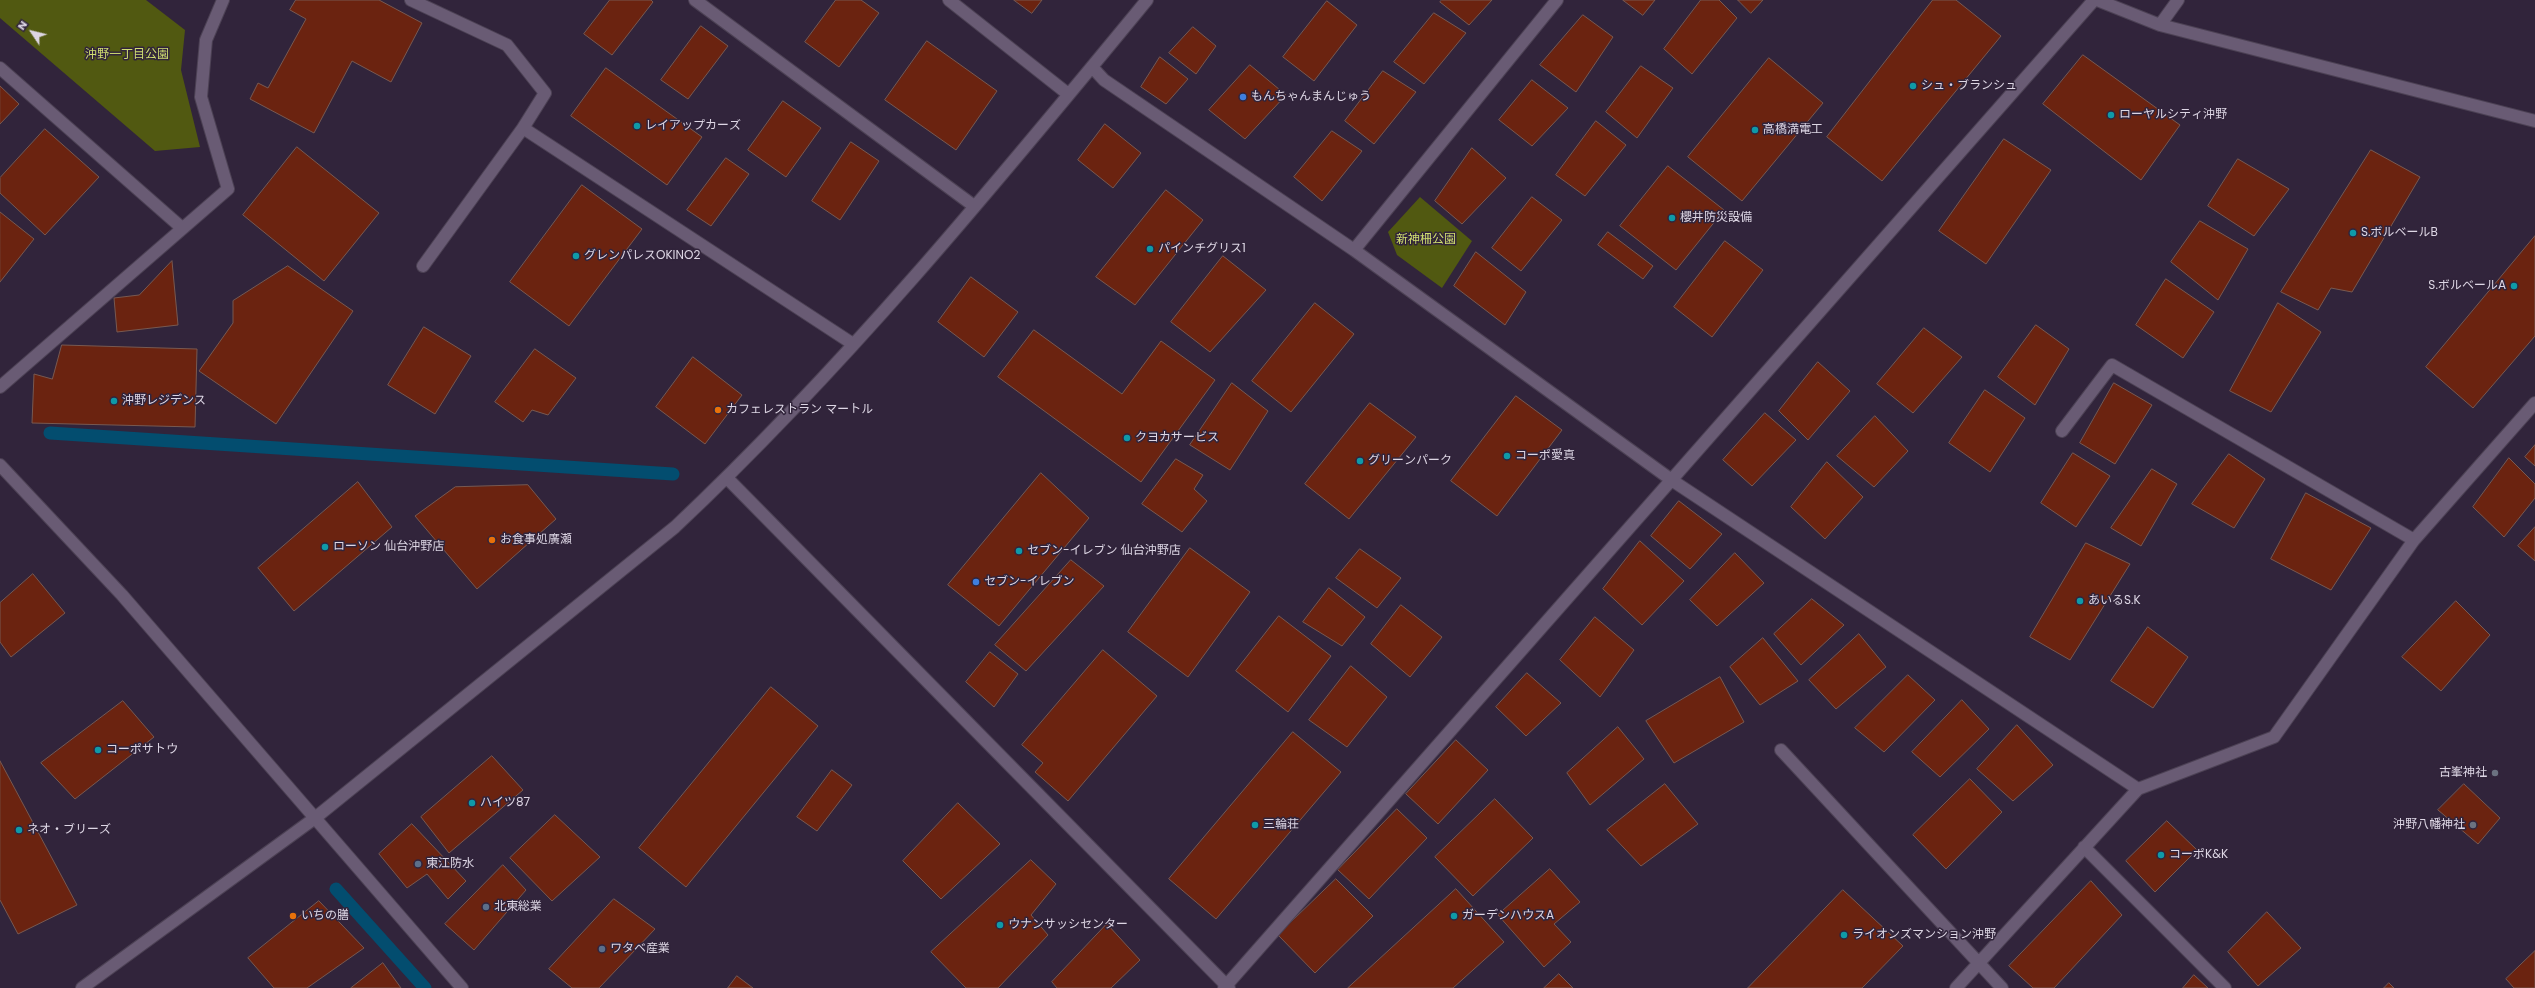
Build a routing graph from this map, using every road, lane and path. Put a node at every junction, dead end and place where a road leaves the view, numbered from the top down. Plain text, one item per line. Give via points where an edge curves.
1 (223, 0) edge
2 (411, 0) edge
3 (695, 0) edge
4 (949, 0) edge
5 (1147, 0) edge
6 (1557, 0) edge
7 (2096, 0) edge
8 (2178, 0) edge
9 (2160, 25) junction
10 (1092, 67) junction
11 (0, 68) edge
12 (1068, 94) junction
13 (2535, 121) edge
14 (523, 128) junction
15 (974, 206) junction
16 (182, 228) junction
17 (1354, 250) junction
18 (423, 266) dead end
19 (853, 344) junction
20 (0, 387) edge
21 (2535, 403) edge
22 (2062, 431) dead end
23 (0, 465) edge
24 (727, 478) junction
25 (1673, 481) junction
26 (2414, 540) junction
27 (1781, 750) dead end
28 (2138, 789) junction
29 (315, 818) junction
30 (2084, 847) junction
31 (1978, 963) junction
32 (1227, 987) edge
33 (82, 988) edge
34 (462, 988) edge
35 (1956, 988) edge
36 (2002, 988) edge
37 (2225, 988) edge

1 - 16 street via 206,40 201,97 228,189
2 - 14 street via 507,45 545,93
3 - 15 street
4 - 12 street
5 - 10 street
6 - 17 street
7 - 9 street
7 - 25 street
8 - 9 street
9 - 13 street
10 - 12 street
10 - 17 street via 1104,80
11 - 16 street
12 - 15 street
14 - 18 street
14 - 19 street
15 - 19 street via 928,263
16 - 20 street
17 - 25 street
19 - 24 street
21 - 26 street
22 - 26 street via 2112,365
23 - 29 street via 122,595
24 - 29 street via 675,527
24 - 32 street
25 - 28 street
25 - 32 street
26 - 28 street via 2274,737
27 - 31 street
28 - 30 street
29 - 33 street
29 - 34 street
30 - 31 street
30 - 37 street
31 - 35 street
31 - 36 street

